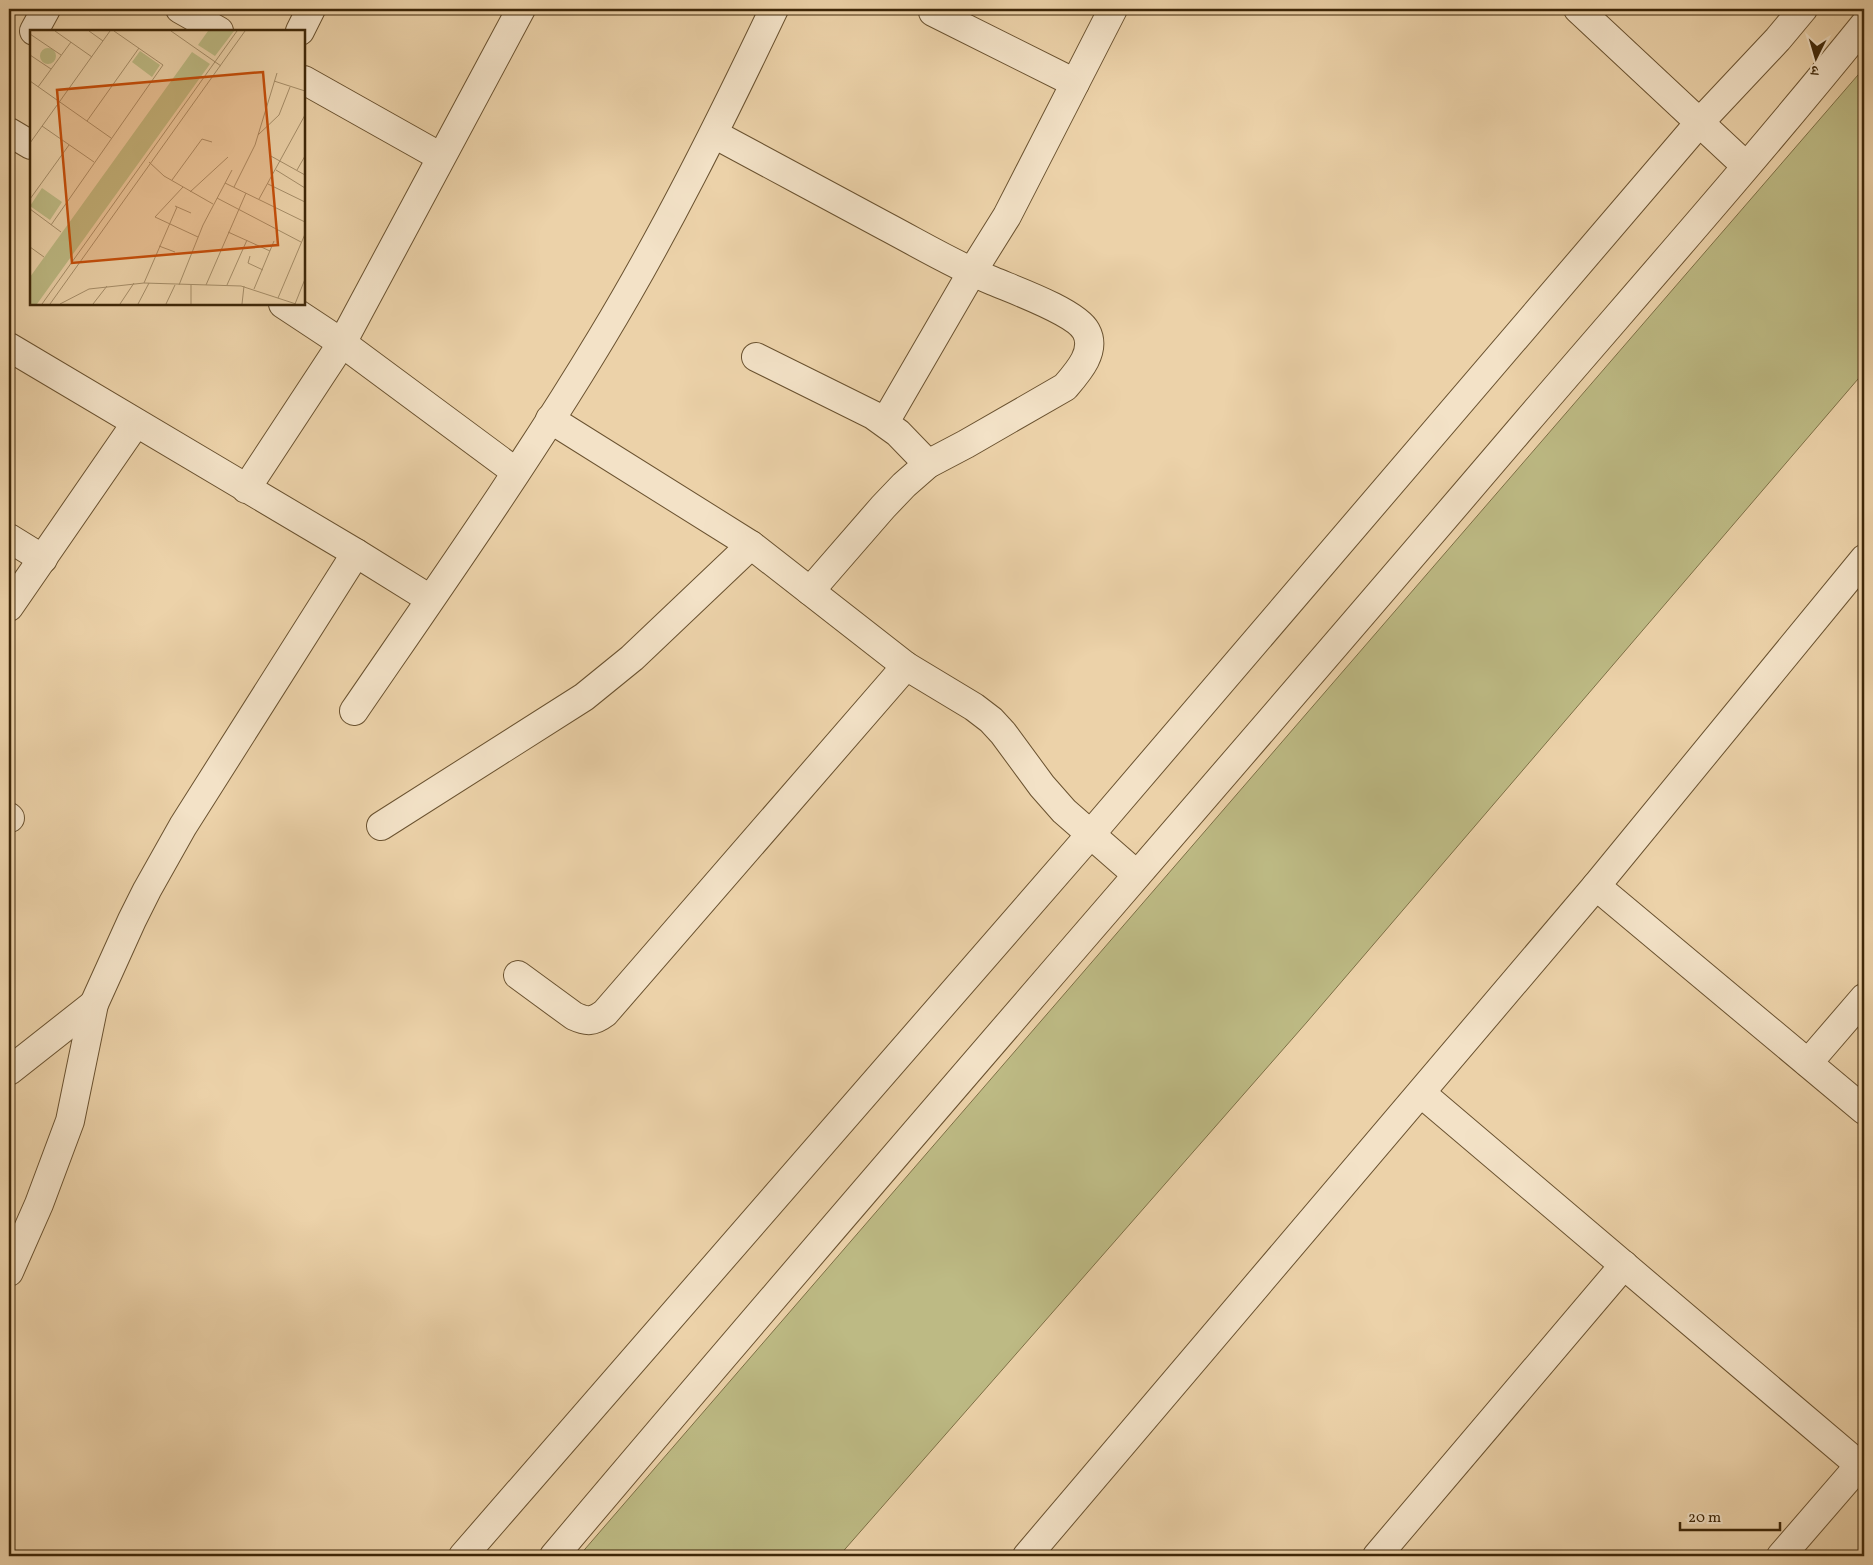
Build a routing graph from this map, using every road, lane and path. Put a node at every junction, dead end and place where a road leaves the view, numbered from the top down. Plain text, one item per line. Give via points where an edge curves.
1 (46, 9) edge
2 (180, 9) edge
3 (311, 9) edge
4 (521, 9) edge
5 (774, 9) edge
6 (1113, 9) edge
7 (1578, 9) edge
8 (1803, 9) edge
9 (933, 12) dead end
10 (1864, 25) edge
11 (35, 30) edge
12 (217, 30) edge
13 (300, 30) edge
14 (305, 81) edge
15 (1075, 83) junction
16 (1699, 123) junction
17 (9, 132) edge
18 (714, 134) junction
19 (30, 144) edge
20 (441, 157) junction
21 (1746, 166) junction
22 (972, 272) junction
23 (285, 305) edge
24 (342, 343) junction
25 (9, 347) edge
26 (756, 357) dead end
27 (550, 419) junction
28 (885, 422) junction
29 (136, 423) junction
30 (928, 464) junction
31 (516, 472) junction
32 (246, 489) junction
33 (9, 538) edge
34 (751, 545) junction
35 (356, 553) junction
36 (43, 559) junction
37 (1864, 559) edge
38 (810, 591) junction
39 (430, 599) junction
40 (9, 607) edge
41 (906, 666) junction
42 (354, 710) dead end
43 (380, 826) dead end
44 (1090, 835) junction
45 (1136, 874) junction
46 (1596, 886) junction
47 (518, 975) dead end
48 (1864, 998) edge
49 (94, 1004) junction
50 (1808, 1063) junction
51 (9, 1071) edge
52 (1421, 1093) junction
53 (1864, 1110) edge
54 (1624, 1264) junction
55 (9, 1272) edge
56 (1863, 1465) edge
57 (463, 1556) edge
58 (554, 1556) edge
59 (1027, 1556) edge
60 (1377, 1556) edge
61 (1781, 1556) edge

1 - 11 street
2 - 12 street
3 - 13 street
4 - 20 street
5 - 18 street
6 - 15 street
7 - 16 street
8 - 16 street
9 - 15 street
10 - 21 street
14 - 20 street
15 - 22 street via 1007,216
16 - 21 street
16 - 44 street
17 - 19 street
18 - 22 street
18 - 27 street via 661,235
20 - 24 street
21 - 45 street via 1281,710
22 - 28 street
22 - 30 street via 1068,316 1085,329 1090,342 1088,355 1065,387
23 - 24 street
24 - 31 street
24 - 32 street
25 - 29 street
26 - 28 street
27 - 31 street
27 - 34 street
28 - 30 street
29 - 32 street
29 - 36 street
30 - 38 street via 883,507
31 - 39 street
32 - 35 street
33 - 36 street
34 - 38 street
34 - 43 street via 632,658 584,697
35 - 39 street
35 - 49 street via 183,826 147,890
36 - 40 street
37 - 46 street
38 - 41 street
39 - 42 street
41 - 44 street via 992,720 1042,786
41 - 47 street via 605,1014 595,1020 582,1020
44 - 45 street
44 - 57 street
45 - 58 street
46 - 50 street
46 - 52 street
48 - 50 street
49 - 51 street
49 - 55 street via 70,1121
50 - 53 street
52 - 54 street
52 - 59 street
54 - 56 street
54 - 60 street
56 - 61 street

